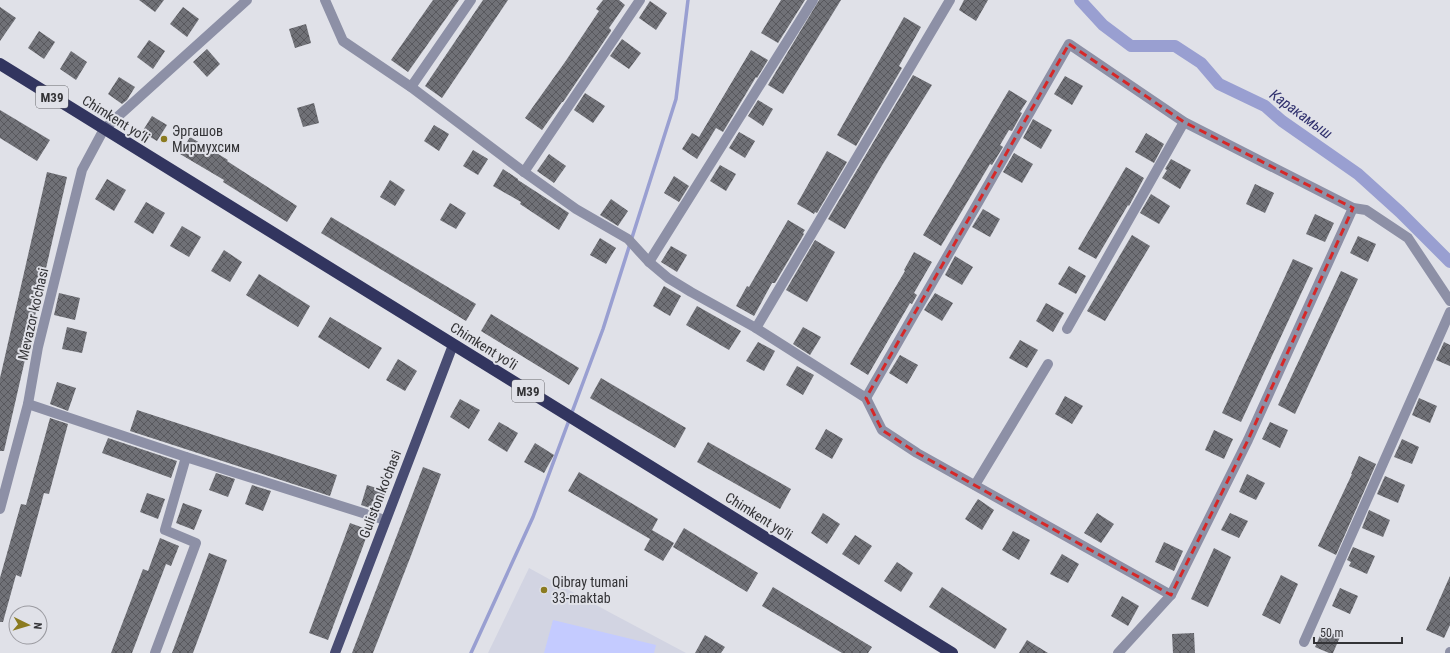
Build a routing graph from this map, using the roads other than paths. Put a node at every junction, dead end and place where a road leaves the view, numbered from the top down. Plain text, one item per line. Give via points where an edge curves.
1 (247, 0) edge
2 (325, 0) edge
3 (472, 0) edge
4 (640, 0) edge
5 (812, 0) edge
6 (950, 0) edge
7 (0, 64) edge
8 (412, 87) junction
9 (1184, 122) junction
10 (104, 129) junction
11 (524, 172) junction
12 (1353, 208) junction
13 (649, 262) junction
14 (1450, 301) edge
15 (1450, 312) edge
16 (756, 328) junction
17 (1067, 328) dead end
18 (453, 345) junction
19 (1048, 364) dead end
20 (866, 398) junction
21 (28, 404) junction
22 (186, 458) junction
23 (975, 485) junction
24 (0, 509) edge
25 (385, 520) junction
26 (1171, 595) junction
27 (1304, 642) dead end
28 (155, 653) edge
29 (335, 653) edge
30 (952, 653) edge
31 (1118, 653) edge

1 - 10 street, Mevazor ko'chasi
2 - 8 street via 343,41
3 - 8 street
4 - 11 street
5 - 13 street
6 - 16 street
7 - 10 highway, Chimkent yo‘li / M39
8 - 11 street
9 - 12 street
9 - 17 street
9 - 20 street via 1069,44
10 - 18 highway, Chimkent yo‘li / M39
10 - 21 street, Mevazor ko'chasi via 82,170 38,347
11 - 13 street via 576,209 628,240
12 - 14 street via 1366,210 1408,238
12 - 26 street via 1248,440
13 - 16 street via 668,278
15 - 27 street
16 - 20 street
18 - 25 main road, Guliston ko'chasi
18 - 30 highway, Chimkent yo‘li / M39
19 - 23 street
20 - 23 street via 882,430
21 - 22 street
21 - 24 street, Mevazor ko'chasi
22 - 25 street
22 - 28 street via 165,530 196,543
23 - 26 street
25 - 29 main road, Guliston ko'chasi
26 - 31 street

